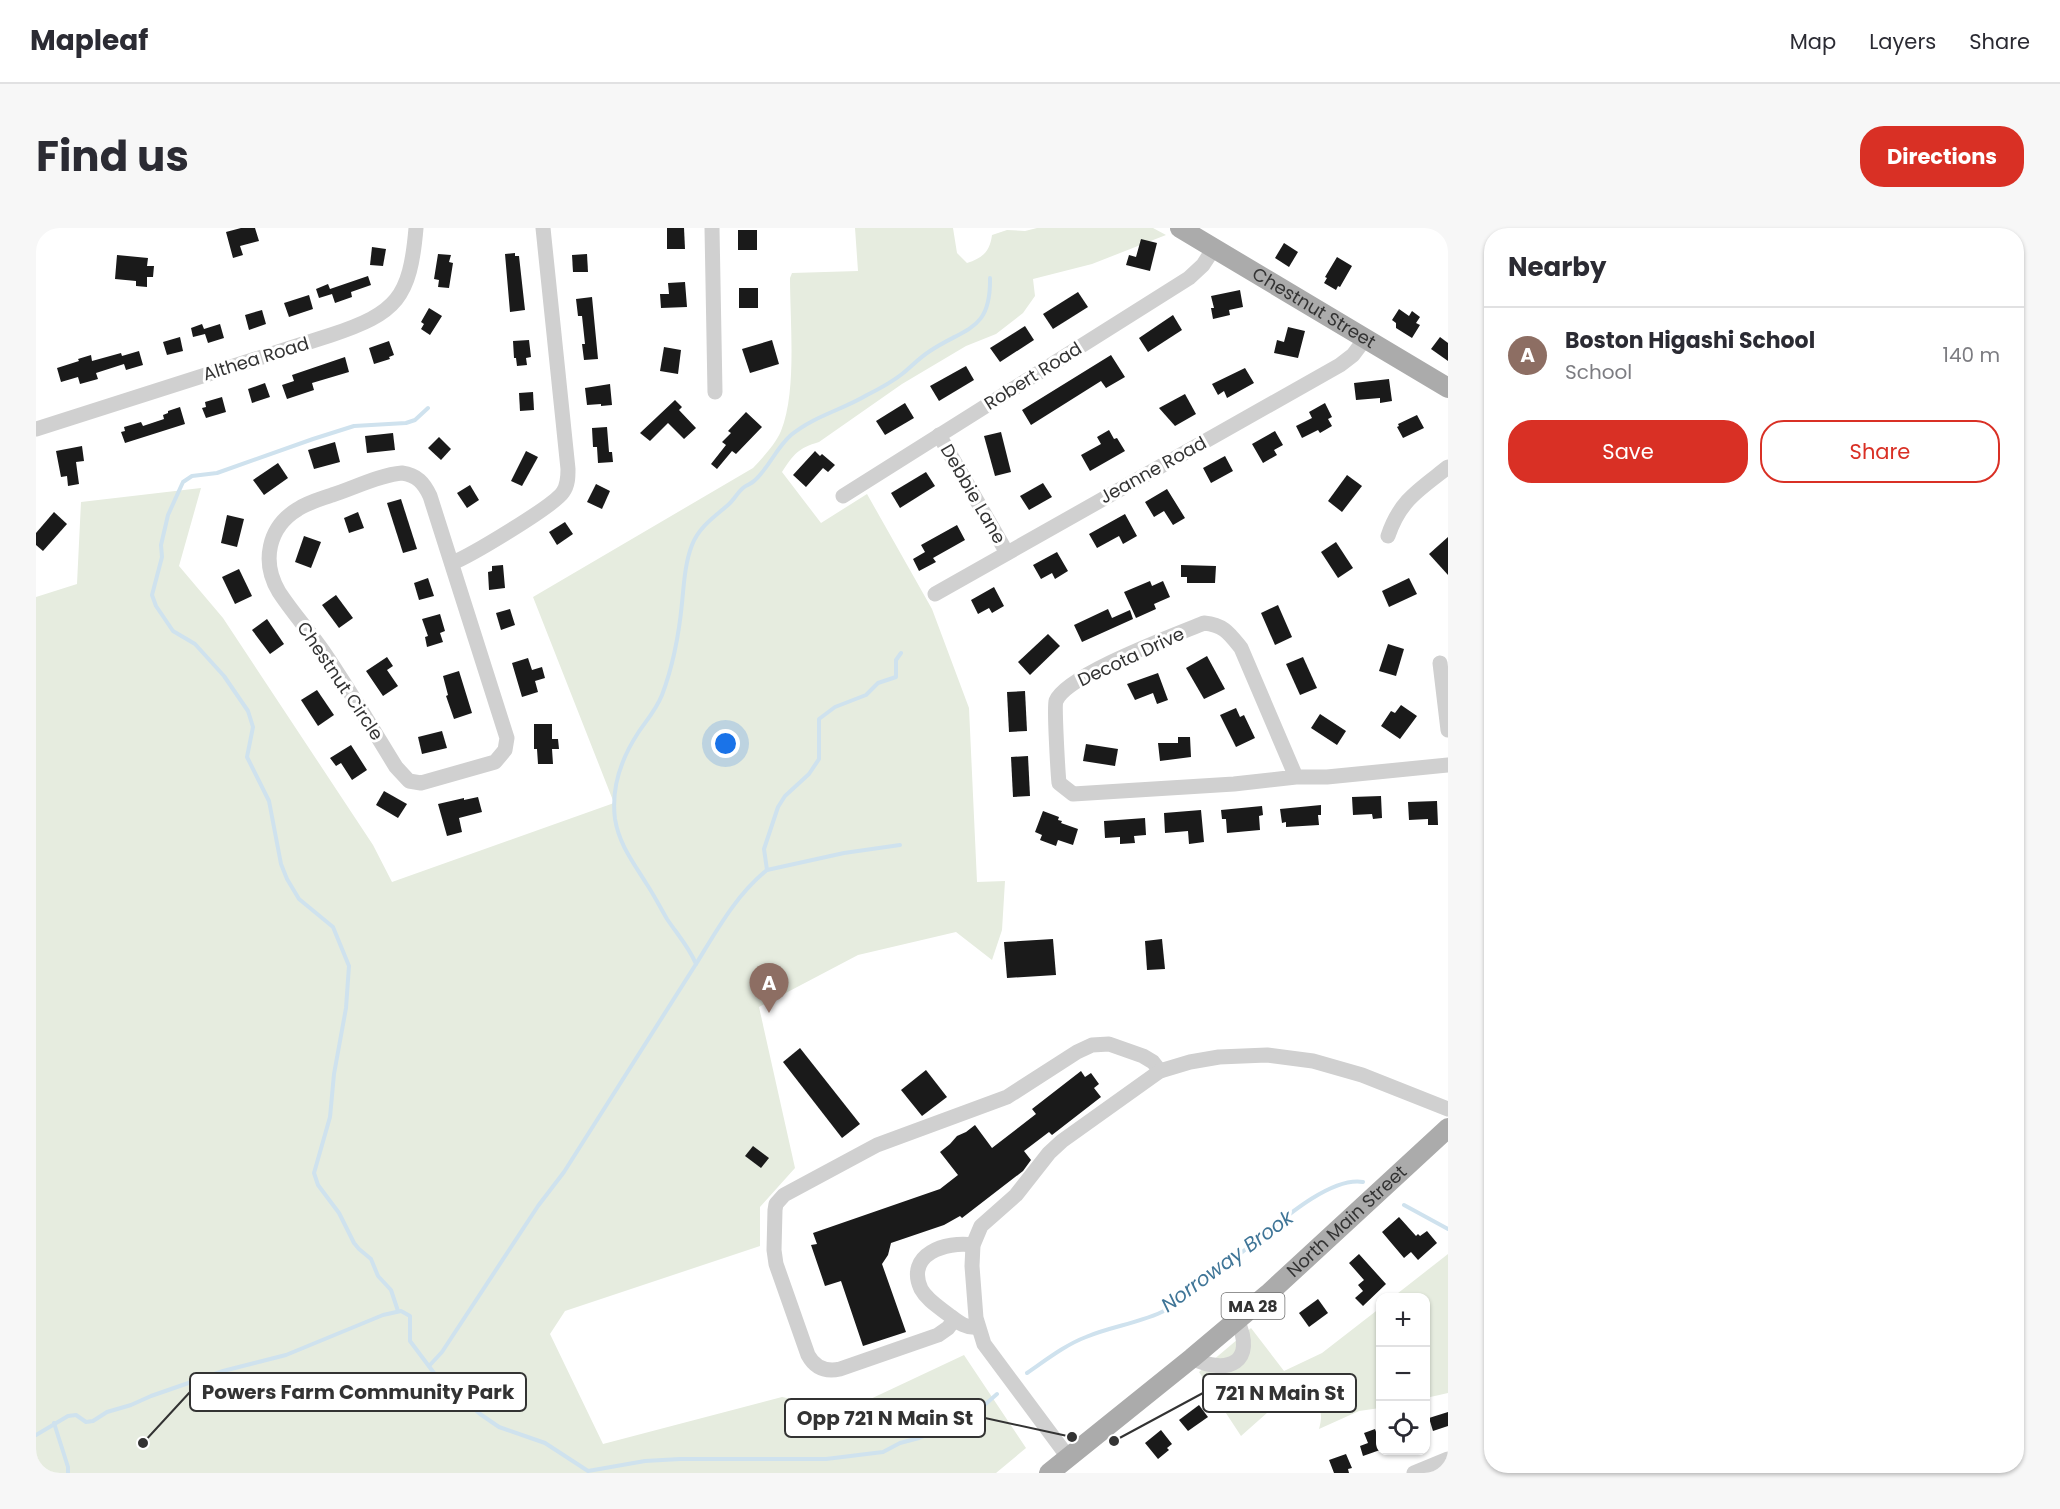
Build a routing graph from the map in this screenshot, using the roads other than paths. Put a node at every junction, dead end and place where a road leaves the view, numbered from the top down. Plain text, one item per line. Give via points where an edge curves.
1 (416, 228) edge
2 (543, 228) edge
3 (712, 228) edge
4 (1180, 228) edge
5 (1214, 248) junction
6 (1365, 339) junction
7 (1448, 388) edge
8 (715, 392) dead end
9 (36, 429) edge
10 (939, 435) junction
11 (1448, 467) edge
12 (843, 496) dead end
13 (1388, 536) dead end
14 (1007, 553) junction
15 (452, 563) junction
16 (935, 594) dead end
17 (1440, 663) dead end
18 (1448, 730) edge
19 (1448, 765) edge
20 (1296, 777) junction
21 (1160, 1071) junction
22 (1448, 1109) edge
23 (1448, 1128) edge
24 (973, 1245) junction
25 (954, 1320) junction
26 (1238, 1320) junction
27 (978, 1327) junction
28 (1192, 1358) junction
29 (1068, 1457) junction
30 (1448, 1459) edge
31 (1048, 1473) edge
32 (1414, 1473) edge

1 - 9 street, Althea Road via 404,289 390,308 377,317 332,335
2 - 15 street via 568,469 566,486 557,499
3 - 8 street
4 - 5 main road, Chestnut Street
5 - 6 main road, Chestnut Street
5 - 10 street, Robert Road via 1203,266 1189,278
6 - 7 main road, Chestnut Street
6 - 14 street, Jeanne Road via 1340,365
10 - 12 street, Robert Road
10 - 14 street, Debbie Lane
11 - 13 street via 1407,500
14 - 16 street, Jeanne Road
15 - 15 street, Chestnut Circle via 507,744 502,755 490,765 415,783 400,772 321,648 279,591 269,568 269,552 280,524 298,509 402,473 416,477 427,490
17 - 18 street
19 - 20 street, Decota Drive
20 - 20 street, Decota Drive via 1241,648 1218,624 1204,623 1090,673 1065,688 1055,702 1059,783 1073,794
21 - 22 street via 1219,1057 1286,1057 1362,1076
21 - 24 street via 1055,1147 1016,1195 981,1226
21 - 25 street via 1143,1056 1110,1044 1092,1045 1007,1097 856,1155 776,1204 772,1236 776,1264 808,1355 819,1368 837,1370 930,1338 945,1331
23 - 26 main road, North Main Street / MA 28
24 - 25 street via 938,1248 923,1260 918,1272 926,1296
24 - 27 street
25 - 27 street
26 - 28 main road, North Main Street / MA 28
26 - 28 street via 1245,1343 1236,1359 1219,1367
27 - 29 street via 989,1352
28 - 29 main road, North Main Street / MA 28
29 - 31 main road, North Main Street / MA 28
30 - 32 street

